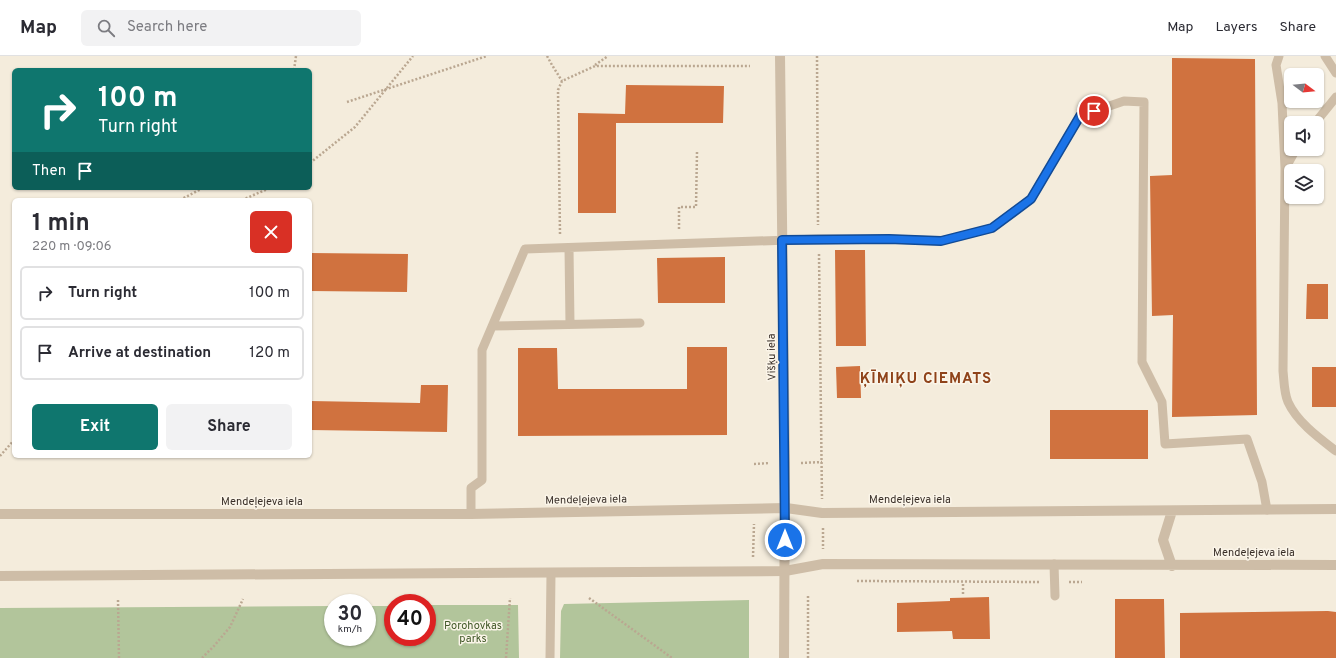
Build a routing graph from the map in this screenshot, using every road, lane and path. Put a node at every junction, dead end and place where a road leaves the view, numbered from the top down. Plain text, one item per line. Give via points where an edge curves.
1 (296, 56) edge
2 (413, 56) edge
3 (487, 56) edge
4 (547, 56) edge
5 (608, 56) edge
6 (780, 56) edge
7 (817, 56) edge
8 (1280, 56) edge
9 (1325, 56) edge
10 (595, 66) junction
11 (750, 66) dead end
12 (294, 68) edge
13 (1336, 73) edge
14 (562, 81) junction
15 (386, 88) junction
16 (1336, 97) edge
17 (347, 102) dead end
18 (1321, 116) edge
19 (697, 152) dead end
20 (312, 161) edge
21 (1285, 164) edge
22 (199, 190) edge
23 (265, 190) edge
24 (184, 198) edge
25 (247, 198) edge
26 (1285, 204) edge
27 (818, 239) junction
28 (782, 240) junction
29 (679, 244) junction
30 (564, 248) junction
31 (640, 323) dead end
32 (570, 324) junction
33 (494, 326) junction
34 (12, 442) edge
35 (1336, 451) edge
36 (0, 456) edge
37 (822, 462) junction
38 (770, 463) dead end
39 (801, 463) dead end
40 (754, 464) dead end
41 (822, 499) dead end
42 (786, 508) junction
43 (1336, 509) edge
44 (1267, 510) junction
45 (1172, 511) junction
46 (0, 514) edge
47 (471, 514) junction
48 (822, 521) dead end
49 (754, 522) dead end
50 (823, 550) dead end
51 (753, 558) dead end
52 (1054, 564) junction
53 (1336, 565) edge
54 (1172, 566) junction
55 (785, 572) junction
56 (551, 573) junction
57 (0, 576) edge
58 (963, 582) dead end
59 (963, 594) dead end
60 (808, 596) dead end
61 (1055, 596) dead end
62 (510, 598) dead end
63 (589, 598) dead end
64 (244, 599) dead end
65 (118, 600) dead end
66 (119, 658) edge
67 (202, 658) edge
68 (506, 658) edge
69 (550, 658) edge
70 (672, 658) edge
71 (784, 658) edge
72 (808, 658) edge

1 - 12 path
2 - 15 path
3 - 15 path
4 - 14 path
5 - 10 path
6 - 28 street, Višķu iela
7 - 27 path
8 - 21 lane via 1276,65 1282,103
9 - 13 lane
10 - 11 path
10 - 14 path
14 - 30 path via 558,90
15 - 17 path
15 - 20 path via 355,127
16 - 18 lane
19 - 29 path via 696,207 679,207
22 - 24 path
23 - 25 path
26 - 35 lane via 1283,371 1288,401 1298,417 1315,435
27 - 28 lane
27 - 37 path
27 - 44 lane via 941,241 992,228 1031,199 1080,116 1124,101 1144,102 1142,362 1162,402 1165,444 1247,439 1262,482
28 - 29 lane
28 - 42 street, Višķu iela
29 - 30 lane
30 - 32 lane
30 - 33 lane via 525,249
31 - 32 lane
32 - 33 lane
33 - 47 lane via 482,350 482,480 471,488
34 - 36 path
37 - 39 path
37 - 41 path
38 - 40 path
42 - 45 street, Mendeļejeva iela via 822,512
42 - 47 street, Mendeļejeva iela
42 - 55 street, Višķu iela
43 - 44 street, Mendeļejeva iela
44 - 45 street, Mendeļejeva iela
45 - 54 street via 1163,540
46 - 47 street, Mendeļejeva iela
48 - 50 path
49 - 51 path
52 - 54 street, Mendeļejeva iela
52 - 55 street, Mendeļejeva iela via 823,564
52 - 61 lane
53 - 54 street, Mendeļejeva iela
55 - 56 street, Mendeļejeva iela
55 - 71 street, Višķu iela
56 - 57 street, Mendeļejeva iela
56 - 69 lane
58 - 59 path
60 - 72 path
62 - 68 path
63 - 70 path
64 - 67 path via 230,627
65 - 66 path

